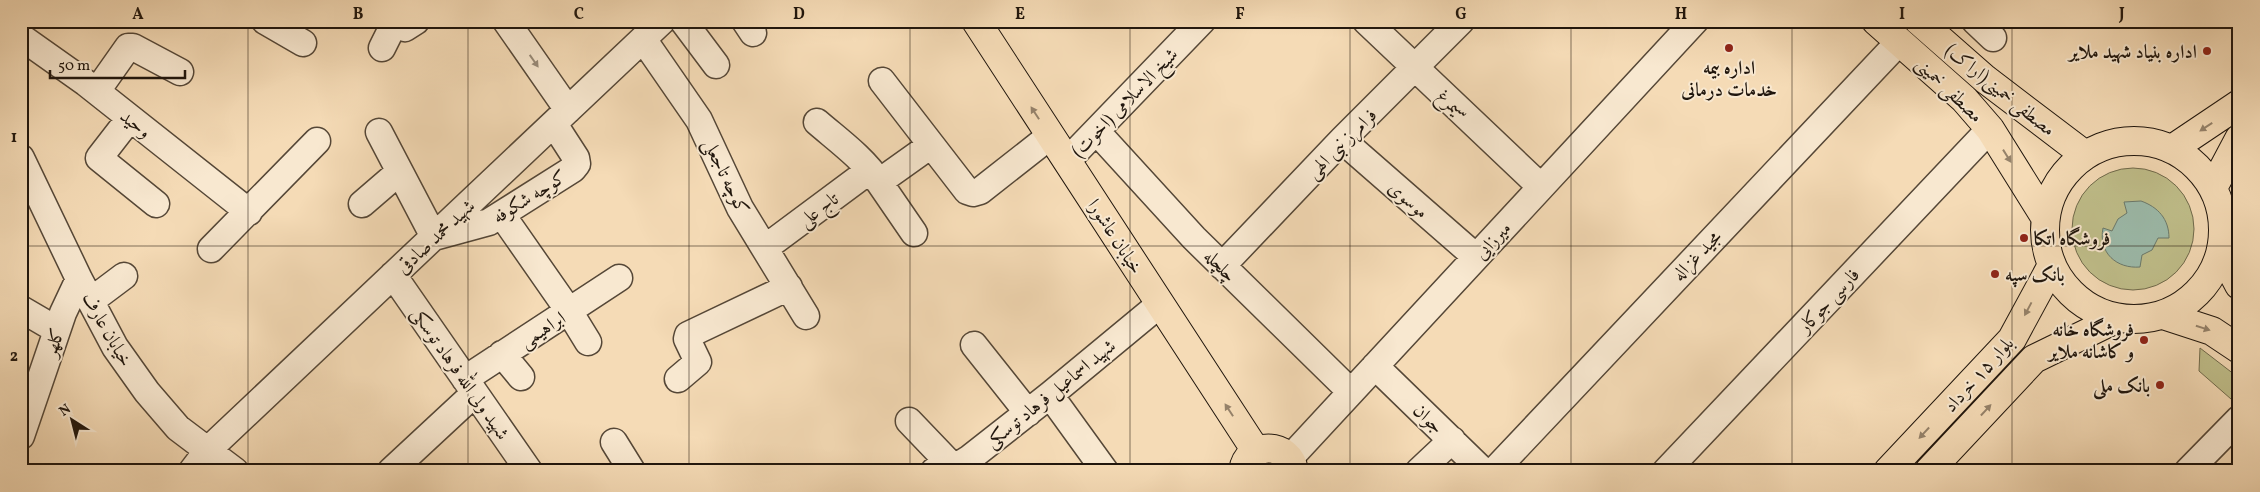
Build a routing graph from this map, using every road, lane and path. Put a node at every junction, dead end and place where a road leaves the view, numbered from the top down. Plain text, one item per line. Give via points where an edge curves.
1 (265, 21) edge
2 (506, 21) edge
3 (662, 21) edge
4 (683, 21) edge
5 (976, 21) edge
6 (1202, 21) edge
7 (1366, 21) edge
8 (1461, 21) edge
9 (1695, 21) edge
10 (1876, 21) edge
11 (1919, 21) edge
12 (401, 22) edge
13 (21, 37) edge
14 (643, 39) junction
15 (1899, 42) junction
16 (303, 43) dead end
17 (382, 48) dead end
18 (716, 65) dead end
19 (1416, 68) junction
20 (180, 72) dead end
21 (882, 81) dead end
22 (97, 91) junction
23 (2239, 104) edge
24 (561, 117) junction
25 (130, 118) junction
26 (817, 122) dead end
27 (1990, 129) junction
28 (379, 132) dead end
29 (1097, 132) junction
30 (1050, 136) junction
31 (2239, 139) edge
32 (1342, 140) junction
33 (317, 141) dead end
34 (931, 146) junction
35 (2172, 149) junction
36 (2085, 154) junction
37 (21, 158) edge
38 (1067, 161) junction
39 (398, 173) junction
40 (875, 176) junction
41 (28, 183) edge
42 (1541, 187) junction
43 (2213, 188) junction
44 (156, 204) dead end
45 (362, 204) dead end
46 (249, 212) junction
47 (502, 215) junction
48 (2044, 217) junction
49 (914, 233) dead end
50 (434, 237) junction
51 (212, 248) dead end
52 (765, 248) junction
53 (2221, 251) junction
54 (1476, 257) junction
55 (1222, 266) junction
56 (2051, 266) junction
57 (393, 275) junction
58 (124, 276) dead end
59 (619, 278) dead end
60 (2239, 284) edge
61 (789, 287) junction
62 (85, 289) junction
63 (1160, 304) junction
64 (21, 309) edge
65 (569, 311) junction
66 (2163, 315) junction
67 (806, 316) dead end
68 (2118, 318) junction
69 (57, 330) junction
70 (588, 342) dead end
71 (974, 345) dead end
72 (2239, 349) edge
73 (502, 354) junction
74 (1375, 366) junction
75 (521, 377) dead end
76 (678, 379) dead end
77 (470, 386) junction
78 (1351, 392) junction
79 (1050, 395) junction
80 (1028, 413) junction
81 (2239, 419) edge
82 (909, 421) dead end
83 (21, 436) edge
84 (1452, 440) junction
85 (614, 442) dead end
86 (208, 450) junction
87 (1292, 464) edge
88 (1244, 465) edge
89 (944, 469) edge
90 (192, 471) edge
91 (235, 471) edge
92 (391, 471) edge
93 (529, 471) edge
94 (632, 471) edge
95 (1105, 471) edge
96 (1419, 471) edge
97 (1483, 471) edge
98 (1494, 471) edge
99 (1666, 471) edge
100 (1888, 471) edge
101 (1929, 471) edge
102 (2188, 471) edge

1 - 16 street
2 -> 24 street
3 - 14 street, شهید محمد صادقی
4 - 18 street
30 -> 5 main road, خیابان عاشورا
6 - 29 street, شیخ الاسلامی (اخوت)
7 - 19 street, سیمرغ
8 - 19 street, فرامرز نبی الهی
9 - 42 street, میرزایی
10 - 15 main road, مصطفی خمینی
11 - 36 main road, مصطفی خمینی(اراک) via 1985,79
12 - 17 street
13 - 22 street, وحید
14 - 24 street, شهید محمد صادقی
14 - 52 street, کوچه تاجعلی via 700,120 740,208
15 - 27 main road, مصطفی خمینی via 1964,99
15 - 98 street, مجید غزاله
19 - 32 street, فرامرز نبی الهی
19 - 42 street, سیمرغ
20 - 22 street via 128,47
21 - 34 street
22 - 25 street, وحید
23 -> 35 main road
24 - 47 street, کوچه شکوفه via 577,164
24 - 50 street, شهید محمد صادقی
25 - 44 street via 99,158
25 - 46 street, وحید
26 - 40 street
27 -> 48 main road, مصطفی خمینی
27 - 99 street, فارسی جوکار
28 - 39 street
29 - 38 street, شیخ الاسلامی (اخوت)
29 - 55 street, چلچله
30 - 34 street via 980,191 973,193 967,191
30 - 38 main road, خیابان عاشورا
31 - 43 main road
32 - 54 street, موسوی
32 - 55 street, فرامرز نبی الهی
33 - 46 street
34 - 40 street, تاج علی
35 - 36 main road via 2128,140
35 - 43 main road via 2196,165
36 - 48 main road via 2058,181
37 - 41 street, خیابان عارف
38 - 63 main road, خیابان عاشورا
39 - 45 street
39 - 50 street
40 - 49 street
40 - 52 street, تاج علی
41 - 62 street, خیابان عارف
42 - 54 street, میرزایی
43 - 53 main road via 2221,208
46 - 51 street
47 - 50 street, کوچه شکوفه via 480,226
47 - 65 street
48 - 56 main road via 2044,242
50 - 57 street, شهید محمد صادقی
52 - 61 street, کوچه تاجعلی
53 - 60 main road
53 - 66 main road via 2215,268 2200,290
54 - 74 street, میرزایی
55 - 78 street, چلچله
56 - 68 main road via 2067,291 2090,309
56 -> 100 main road, بلوار ۱۵ خرداد via 2012,339
57 - 77 street, شهید ولی الله فرهاد توسکی
57 - 86 street, شهید محمد صادقی
58 - 62 street
59 - 65 street, ابراهیمی
61 - 67 street, کوچه تاجعلی
61 - 76 street via 688,336 698,362
62 - 69 street, کلهر
62 - 86 street, خیابان عارف via 115,347 147,392 178,428
63 - 79 street, شهید اسماعیل فرهاد توسکی
88 -> 63 main road, خیابان عاشورا
64 - 69 street
65 - 70 street
65 - 73 street, ابراهیمی
66 - 68 main road via 2141,320
66 -> 72 main road via 2212,331
101 -> 68 main road, بلوار ۱۵ خرداد via 2034,359
69 - 83 street, کلهر
71 - 80 street
73 - 75 street
73 - 77 street, ابراهیمی
74 - 78 street, میرزایی
74 - 84 street, جوان
77 - 92 street, ابراهیمی
77 - 93 street, شهید ولی الله فرهاد توسکی
78 - 87 street, میرزایی
79 - 80 street, شهید اسماعیل فرهاد توسکی
79 - 95 street
80 - 89 street, شهید اسماعیل فرهاد توسکی
81 - 102 street
82 - 89 street
84 - 96 street
84 - 97 street, جوان
85 - 94 street
86 - 90 street, شهید محمد صادقی
86 - 91 street, خیابان عارف
87 - 88 main road via 1278,449 1270,448

